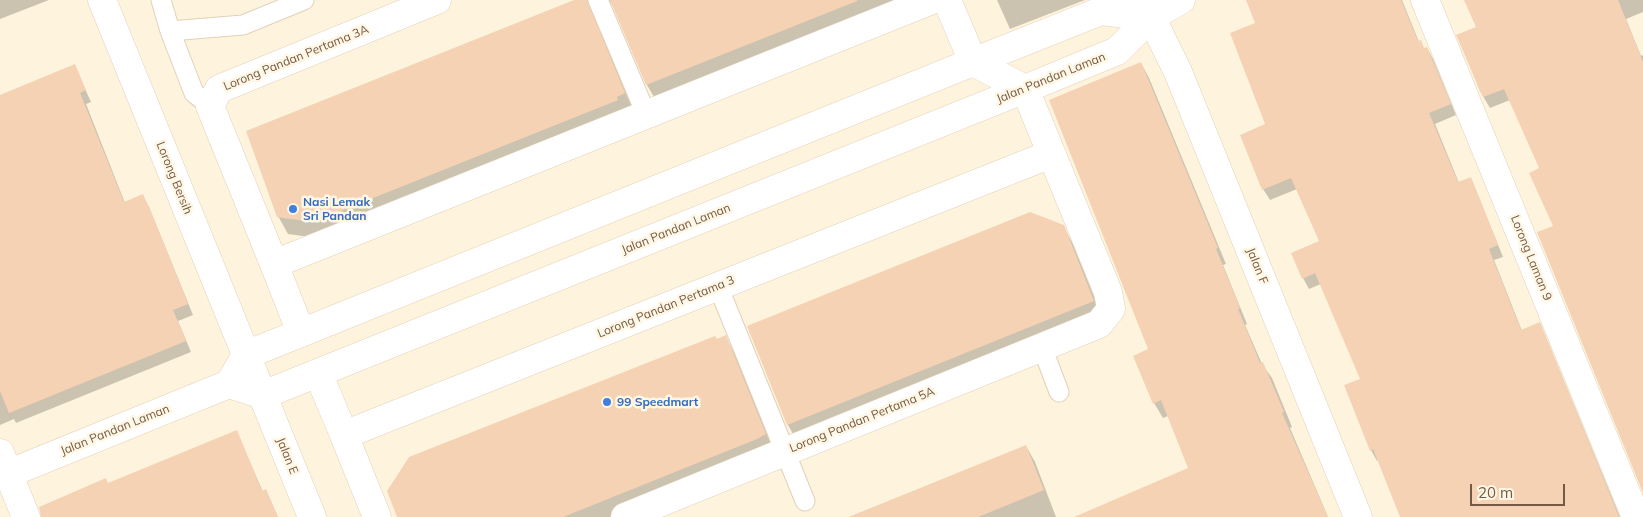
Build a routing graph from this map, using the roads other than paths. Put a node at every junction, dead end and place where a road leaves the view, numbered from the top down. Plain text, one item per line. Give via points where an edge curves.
1 (102, 0) edge
2 (161, 0) edge
3 (304, 0) edge
4 (437, 0) edge
5 (598, 0) edge
6 (932, 0) edge
7 (948, 0) edge
8 (1181, 0) edge
9 (1425, 0) edge
10 (1146, 8) edge
11 (170, 31) junction
12 (973, 62) junction
13 (1025, 88) junction
14 (210, 106) junction
15 (646, 114) junction
16 (1051, 154) junction
17 (274, 264) junction
18 (718, 286) junction
19 (301, 333) junction
20 (1042, 347) junction
21 (246, 355) junction
22 (318, 373) junction
23 (229, 384) junction
24 (1059, 392) dead end
25 (263, 395) junction
26 (344, 435) junction
27 (785, 452) junction
28 (3, 468) edge
29 (805, 501) dead end
30 (26, 517) edge
31 (312, 517) edge
32 (377, 517) edge
33 (625, 517) edge
34 (1358, 517) edge
35 (1636, 517) edge

1 - 21 street, Lorong Bersih
2 - 11 lane
3 - 11 lane via 244,26
4 - 14 street, Lorong Pandan Pertama 3A via 218,89
5 - 15 lane
6 - 15 street
7 - 12 street
8 - 10 street, Jalan Pandan Laman
9 - 35 street, Lorong Laman 9
10 - 12 street via 1101,11
10 - 13 street, Jalan Pandan Laman via 1117,51
10 - 34 street, Jalan F via 1178,72
11 - 14 lane via 194,93
12 - 13 street
12 - 19 street
13 - 16 street
13 - 22 street, Jalan Pandan Laman
14 - 17 street
15 - 17 street
16 - 18 street, Lorong Pandan Pertama 3
16 - 20 street, Lorong Pandan Pertama 5A via 1108,292 1111,309 1099,324
17 - 19 street
18 - 26 street, Lorong Pandan Pertama 3
18 - 27 lane
19 - 21 street
20 - 24 lane
20 - 27 street, Lorong Pandan Pertama 5A
21 - 23 street
21 - 25 street, Lorong Bersih
22 - 25 street, Jalan Pandan Laman
22 - 26 street
23 - 25 street
23 - 28 street, Jalan Pandan Laman
25 - 31 street, Jalan E
26 - 32 street
27 - 29 lane
27 - 33 street, Lorong Pandan Pertama 5A
28 - 30 street

